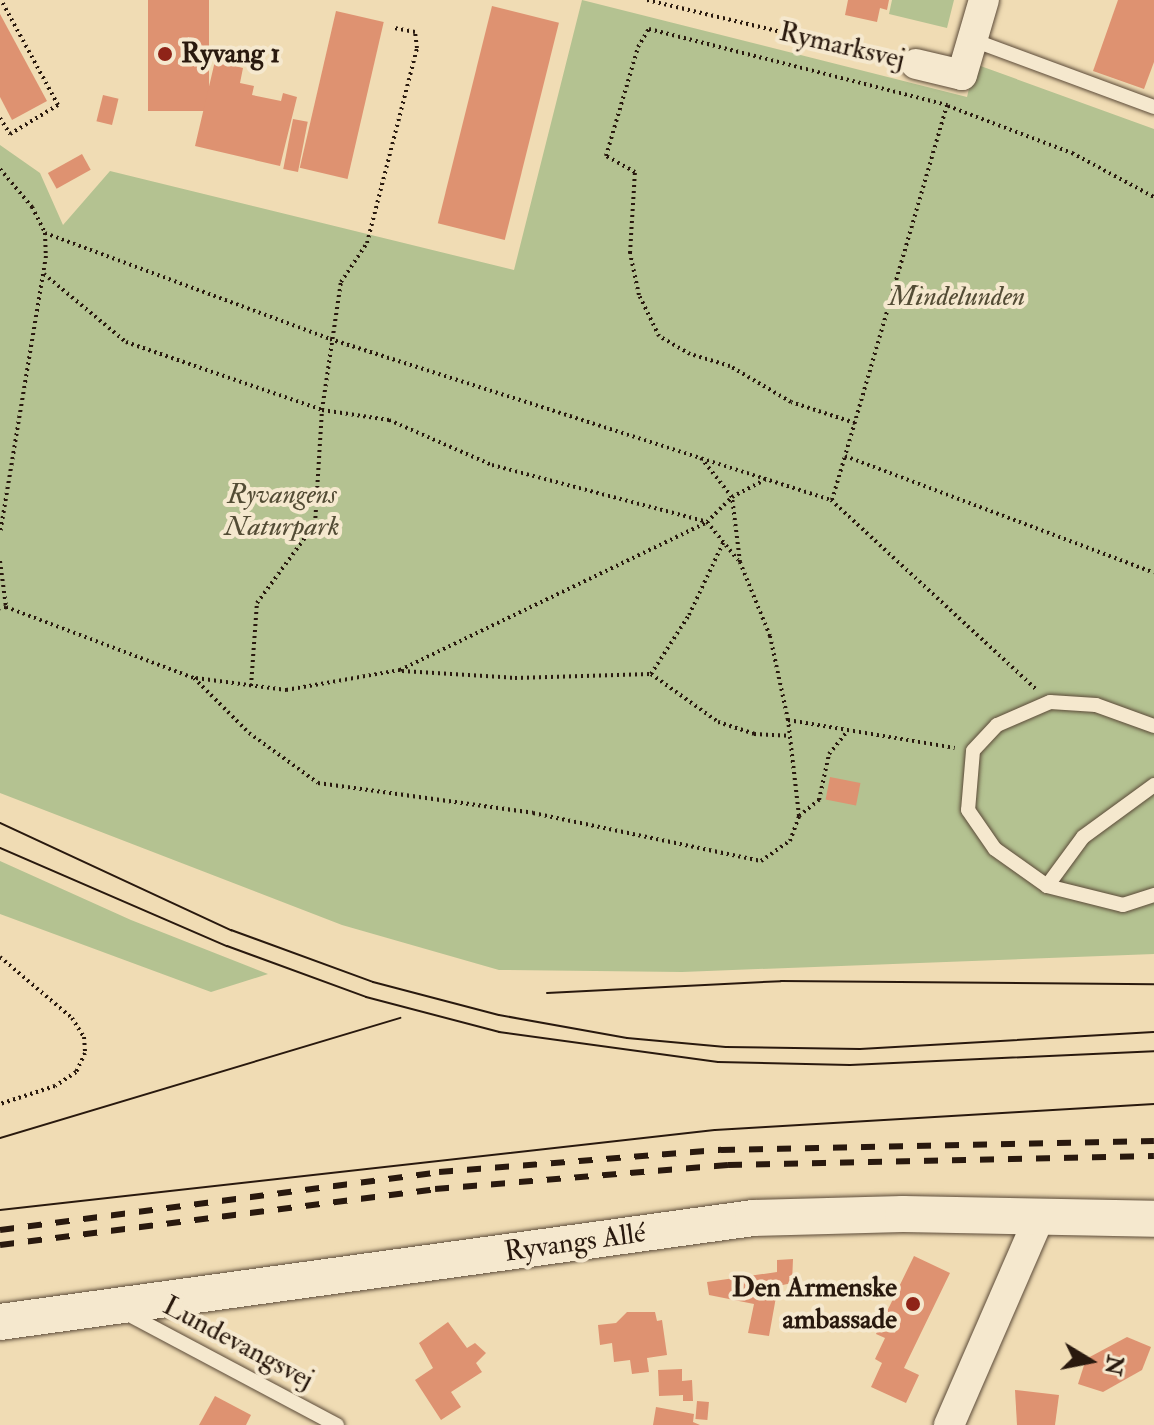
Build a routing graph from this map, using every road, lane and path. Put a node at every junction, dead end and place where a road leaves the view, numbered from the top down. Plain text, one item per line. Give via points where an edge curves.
1 (1, 0) edge
2 (647, 0) edge
3 (984, 0) edge
4 (394, 28) dead end
5 (973, 40) junction
6 (916, 64) joint
7 (947, 105) junction
8 (1154, 107) edge
9 (0, 118) edge
10 (0, 170) edge
11 (1154, 197) edge
12 (45, 233) junction
13 (44, 274) junction
14 (330, 339) junction
15 (322, 410) junction
16 (855, 423) junction
17 (845, 456) junction
18 (701, 458) junction
19 (768, 478) junction
20 (732, 497) junction
21 (831, 500) junction
22 (707, 522) junction
23 (0, 533) edge
24 (723, 543) junction
25 (0, 561) edge
26 (740, 562) junction
27 (1154, 573) edge
28 (3, 608) edge
29 (400, 670) junction
30 (651, 674) junction
31 (194, 678) junction
32 (251, 686) junction
33 (1050, 702) junction
34 (788, 720) junction
35 (1154, 726) edge
36 (847, 732) junction
37 (789, 736) junction
38 (973, 751) junction
39 (1154, 785) edge
40 (799, 816) junction
41 (1047, 886) junction
42 (1154, 895) edge
43 (0, 957) edge
44 (0, 1104) edge
45 (1039, 1218) junction
46 (1154, 1219) edge
47 (115, 1307) junction
48 (0, 1322) edge
49 (337, 1425) edge
50 (949, 1425) edge

1 - 9 path via 58,105 10,134
2 - 6 path, Rymarksvej
3 - 5 street, Rymarksvej
4 - 14 path via 415,32 417,48 367,243 341,282
5 - 6 street, Rymarksvej via 962,75
5 - 8 lane
7 - 11 path via 1072,153
7 - 16 path
7 - 16 path via 649,29 638,47 610,142 606,156 635,172 630,253 639,295 659,336 690,354 730,366 791,402
10 - 12 path via 32,207
12 - 13 path
12 - 14 path
13 - 15 path via 126,342
13 - 23 path
14 - 15 path
14 - 18 path
15 - 22 path via 389,420 492,465
15 - 32 path via 315,524 257,603
16 - 17 path
17 - 21 path
17 - 27 path
18 - 19 path
18 - 20 path
19 - 20 path
19 - 21 path
20 - 22 path
20 - 26 path
21 - 33 path
22 - 24 path
22 - 29 path
24 - 26 path
24 - 30 path via 689,615
25 - 28 path
26 - 34 path via 770,636
28 - 31 path
29 - 30 path via 515,678
29 - 32 path via 286,690
30 - 37 path via 718,722 754,734
31 - 32 path
31 - 40 path via 249,733 318,783 533,813 761,861 790,841
33 - 35 lane via 1096,705
33 - 38 lane via 997,725
34 - 36 path
34 - 37 path
36 - 38 path
36 - 40 path via 829,754 819,800
37 - 40 path
38 - 41 lane via 968,810 995,849
39 - 41 lane via 1083,837
41 - 42 lane via 1123,905
43 - 44 path via 72,1018 84,1037 85,1053 76,1072 55,1086
45 - 46 street, Ryvangs Allé
45 - 47 street, Ryvangs Allé via 753,1218
45 - 50 street
47 - 48 street, Ryvangs Allé
47 - 49 lane, Lundevangsvej

